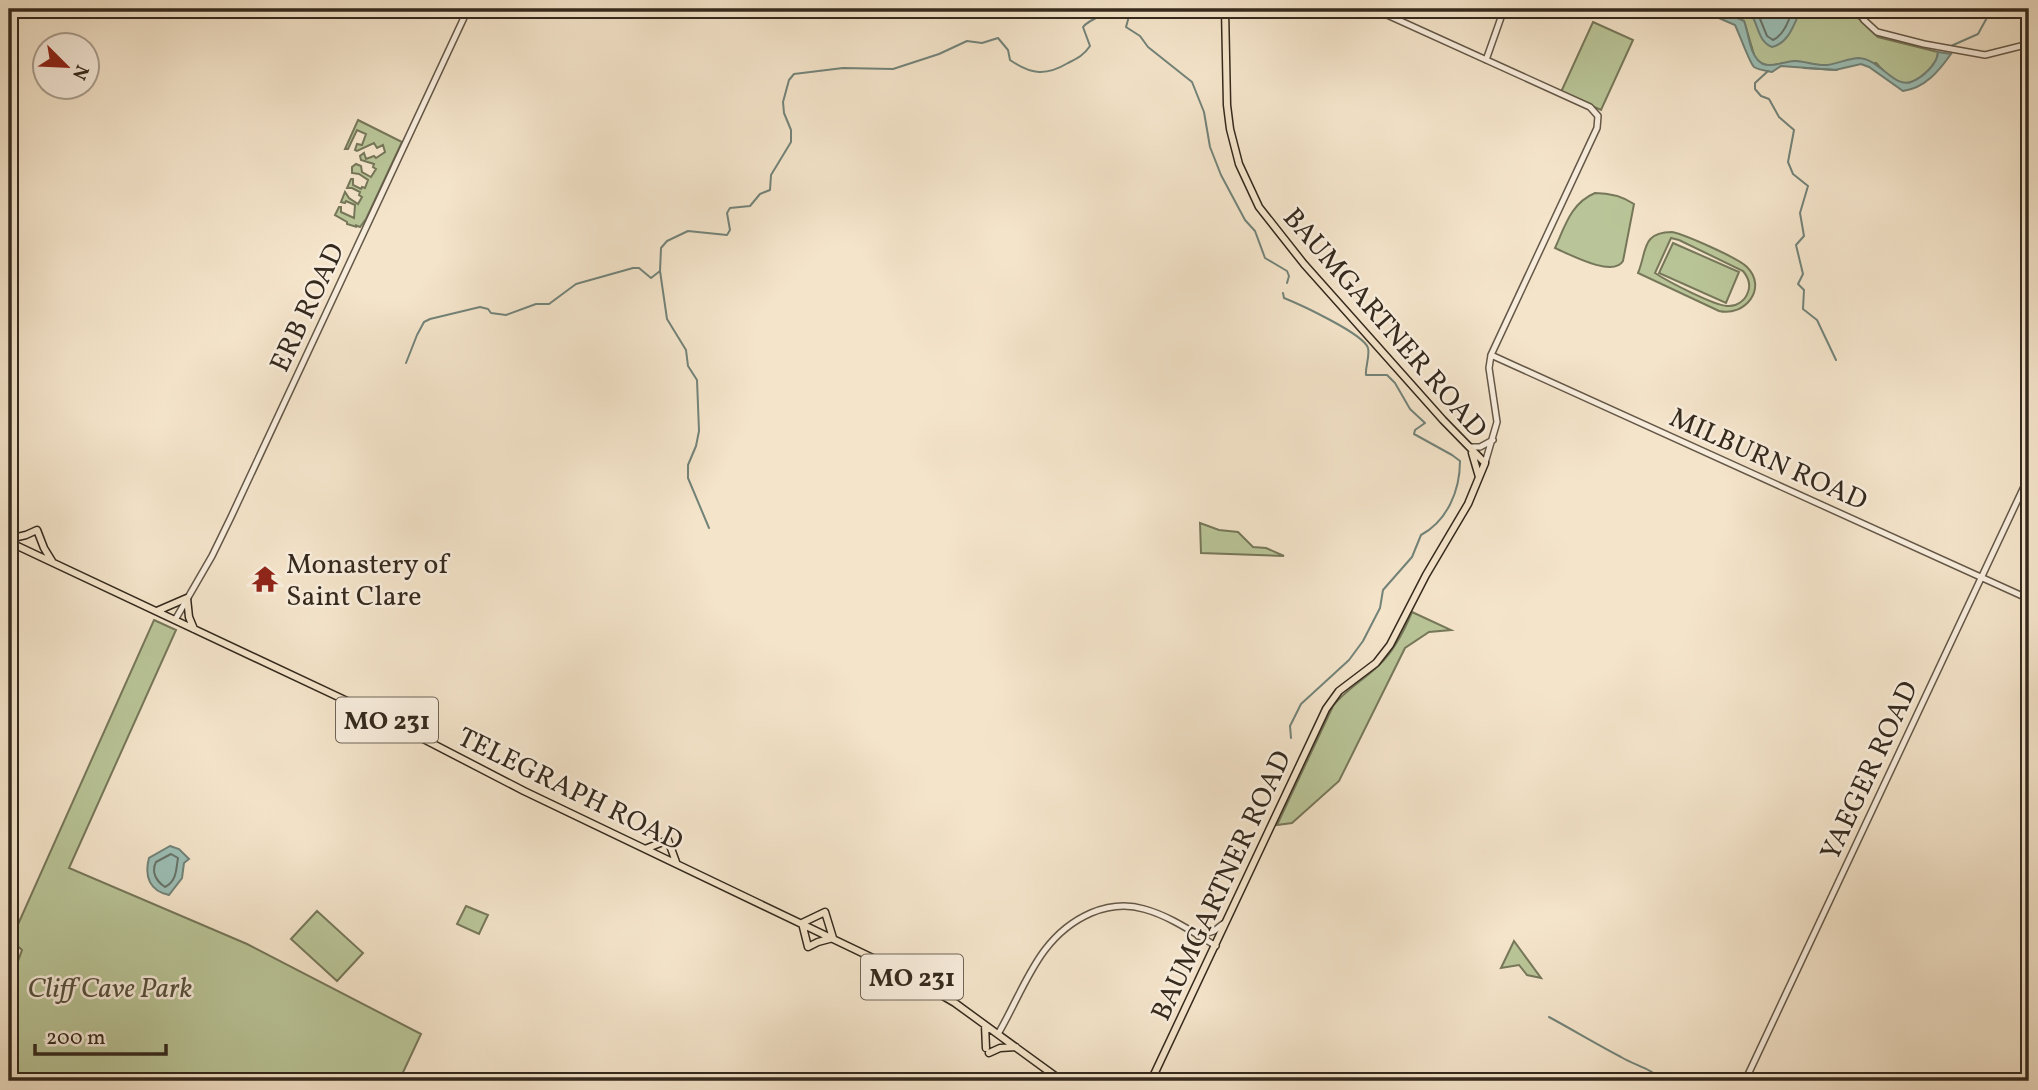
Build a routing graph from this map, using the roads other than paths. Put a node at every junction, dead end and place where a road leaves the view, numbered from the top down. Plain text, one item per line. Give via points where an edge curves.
1 (468, 9) edge
2 (1224, 9) edge
3 (1374, 9) edge
4 (1504, 9) edge
5 (1857, 9) edge
6 (2029, 44) edge
7 (1486, 60) junction
8 (1492, 355) junction
9 (1493, 440) junction
10 (1469, 449) junction
11 (1485, 463) junction
12 (2029, 476) edge
13 (1479, 478) junction
14 (9, 540) edge
15 (54, 563) junction
16 (1983, 576) junction
17 (187, 598) junction
18 (2029, 599) edge
19 (157, 611) junction
20 (175, 620) junction
21 (194, 629) junction
22 (645, 849) junction
23 (677, 864) junction
24 (1227, 921) junction
25 (802, 923) junction
26 (1198, 936) junction
27 (833, 938) junction
28 (1216, 946) junction
29 (985, 1024) junction
30 (998, 1034) junction
31 (1016, 1047) junction
32 (1062, 1081) edge
33 (1151, 1081) edge
34 (1745, 1081) edge

1 - 17 street, ERB ROAD via 231,517
2 - 10 main road, BAUMGARTNER ROAD via 1230,129 1239,164 1259,207
3 - 7 street
4 - 7 street
5 - 6 street via 1877,32 1956,51 1984,55
7 - 8 street via 1590,107 1598,116 1597,128
8 - 9 street via 1489,368 1497,415
8 - 16 street, MILBURN ROAD
9 - 10 street
9 - 11 street
10 - 11 main road, BAUMGARTNER ROAD
10 - 13 main road
11 - 13 main road, BAUMGARTNER ROAD
12 - 16 street, YAEGER ROAD
13 - 24 main road, BAUMGARTNER ROAD via 1390,645 1376,663 1339,691 1326,709
14 - 15 main road, TELEGRAPH ROAD / MO 231
14 - 15 main road via 37,530
15 - 19 main road, TELEGRAPH ROAD / MO 231
16 - 18 street, MILBURN ROAD
16 - 34 street, YAEGER ROAD
17 - 19 main road
17 - 20 street, ERB ROAD
17 - 21 main road
19 - 20 main road, TELEGRAPH ROAD / MO 231
20 - 21 main road, TELEGRAPH ROAD / MO 231
21 - 22 main road, TELEGRAPH ROAD / MO 231
22 - 23 main road, TELEGRAPH ROAD / MO 231
22 - 23 main road via 668,840
23 - 25 main road, TELEGRAPH ROAD / MO 231
24 - 26 street
24 - 28 main road, BAUMGARTNER ROAD
25 - 27 main road, TELEGRAPH ROAD / MO 231
25 - 27 main road via 808,947
25 - 27 main road via 825,912
26 - 28 street
26 - 30 street via 1134,906 1110,907 1087,915 1057,935 1040,955
27 - 29 main road, TELEGRAPH ROAD / MO 231 via 923,983
28 - 33 main road, BAUMGARTNER ROAD
29 - 30 main road, TELEGRAPH ROAD / MO 231
29 - 31 main road via 988,1050
30 - 31 main road, TELEGRAPH ROAD / MO 231
31 - 32 main road, TELEGRAPH ROAD / MO 231

